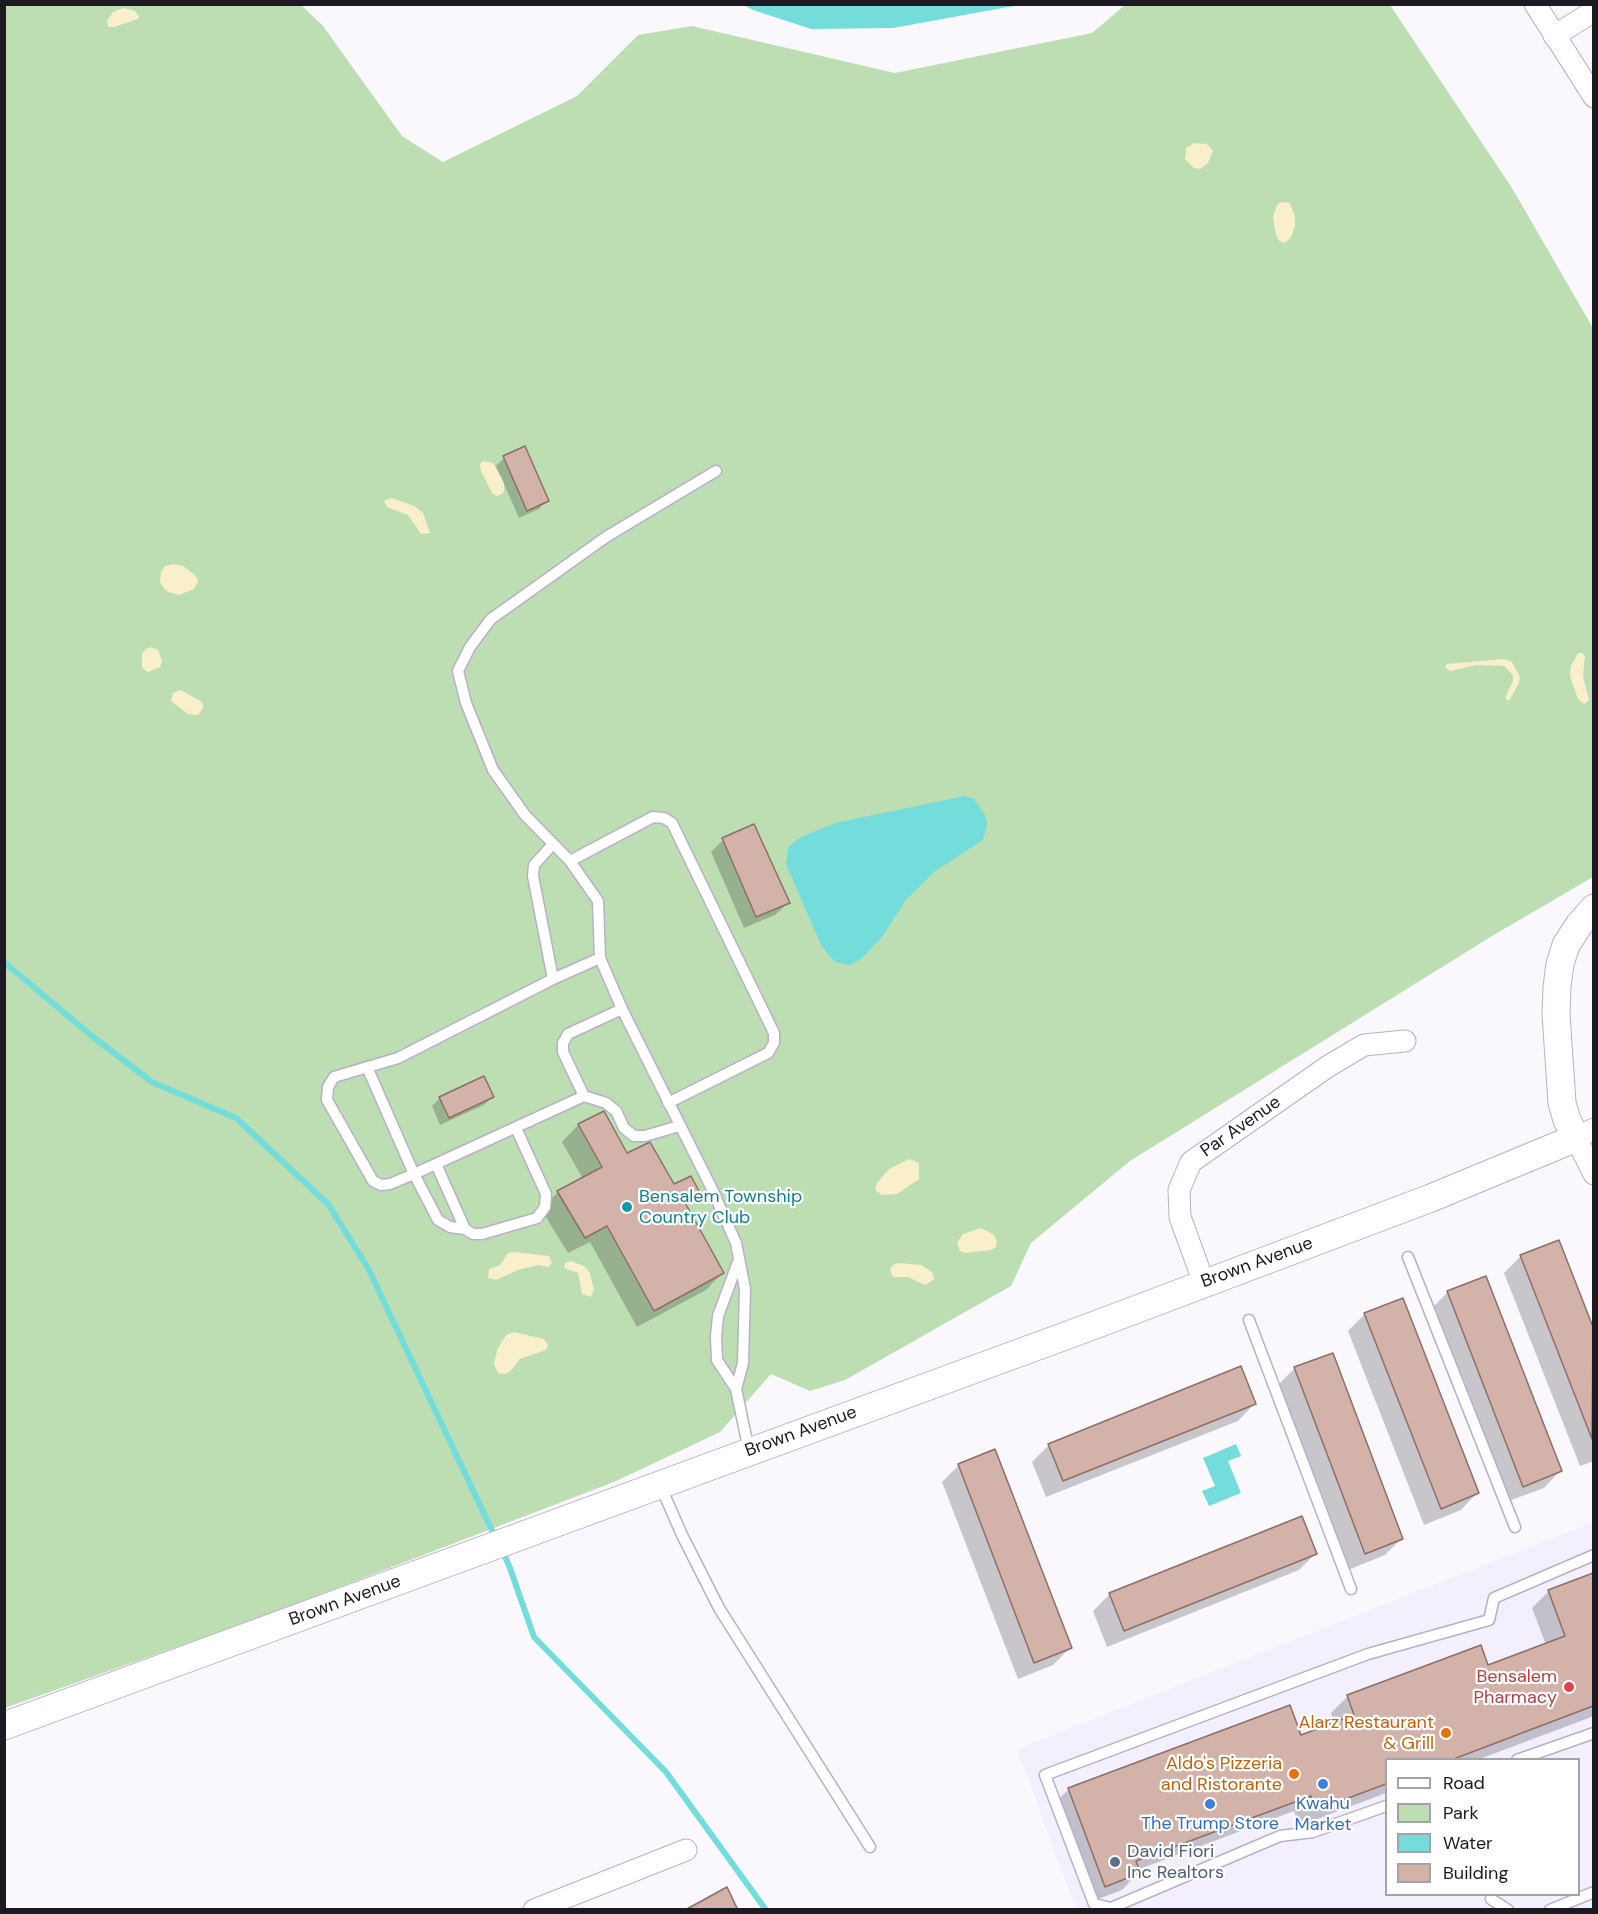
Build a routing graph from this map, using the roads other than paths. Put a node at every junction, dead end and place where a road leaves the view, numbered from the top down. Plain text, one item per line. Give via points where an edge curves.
1 (1535, 4) edge
2 (1593, 11) edge
3 (1554, 36) junction
4 (1593, 97) edge
5 (716, 471) dead end
6 (553, 844) junction
7 (570, 861) junction
8 (1593, 908) edge
9 (600, 958) junction
10 (553, 979) junction
11 (622, 1009) junction
12 (1405, 1041) dead end
13 (367, 1067) junction
14 (584, 1096) junction
15 (668, 1103) junction
16 (679, 1126) junction
17 (516, 1128) junction
18 (1585, 1133) edge
19 (436, 1164) junction
20 (414, 1174) junction
21 (1593, 1174) edge
22 (465, 1229) junction
23 (1408, 1257) dead end
24 (738, 1262) junction
25 (1204, 1283) junction
26 (1249, 1320) dead end
27 (736, 1389) junction
28 (748, 1451) junction
29 (660, 1484) junction
30 (1515, 1527) dead end
31 (1593, 1555) edge
32 (1351, 1589) dead end
33 (4, 1726) edge
34 (1593, 1732) edge
35 (1522, 1758) edge
36 (1385, 1806) edge
37 (870, 1847) dead end
38 (686, 1850) dead end
39 (1593, 1892) edge
40 (1490, 1901) edge
41 (1112, 1909) edge
42 (534, 1910) edge
43 (1508, 1910) edge
44 (1550, 1910) edge

1 - 3 street
2 - 3 street
3 - 4 street
5 - 6 lane via 606,537 491,619 458,671 466,704 493,770 525,815
6 - 7 lane
6 - 10 lane via 534,865 533,876
7 - 9 lane via 598,901
7 - 15 lane via 654,817 672,823 774,1033 768,1053
8 - 18 street via 1566,945 1560,964 1556,1014 1562,1103 1567,1120
9 - 10 lane
9 - 11 lane
10 - 13 lane via 398,1058
11 - 14 lane via 568,1034 563,1043 563,1052
11 - 15 lane
12 - 25 street, Par Avenue via 1364,1045 1191,1162 1179,1190 1180,1217
13 - 20 lane
13 - 20 lane via 334,1077 327,1100 373,1181 390,1184
14 - 16 lane via 616,1111 624,1128 634,1136
14 - 17 lane
15 - 16 lane
16 - 24 lane via 736,1243
17 - 19 lane
17 - 22 lane via 546,1194 545,1207 537,1218 482,1234
18 - 21 street
18 - 25 street, Brown Avenue via 1431,1198
19 - 20 lane
19 - 22 lane
20 - 22 lane via 438,1220
23 - 30 lane
24 - 27 lane via 745,1290 743,1363
24 - 27 lane via 718,1316 716,1337 717,1360
25 - 28 street, Brown Avenue
26 - 32 lane
27 - 28 lane
28 - 29 street, Brown Avenue
29 - 33 street, Brown Avenue
29 - 37 lane via 719,1608
31 - 41 lane via 1494,1598 1489,1620 1368,1654 1045,1775 1094,1904
34 - 35 lane
36 - 41 lane via 1313,1832 1280,1836
38 - 42 street
39 - 44 lane
40 - 43 lane

